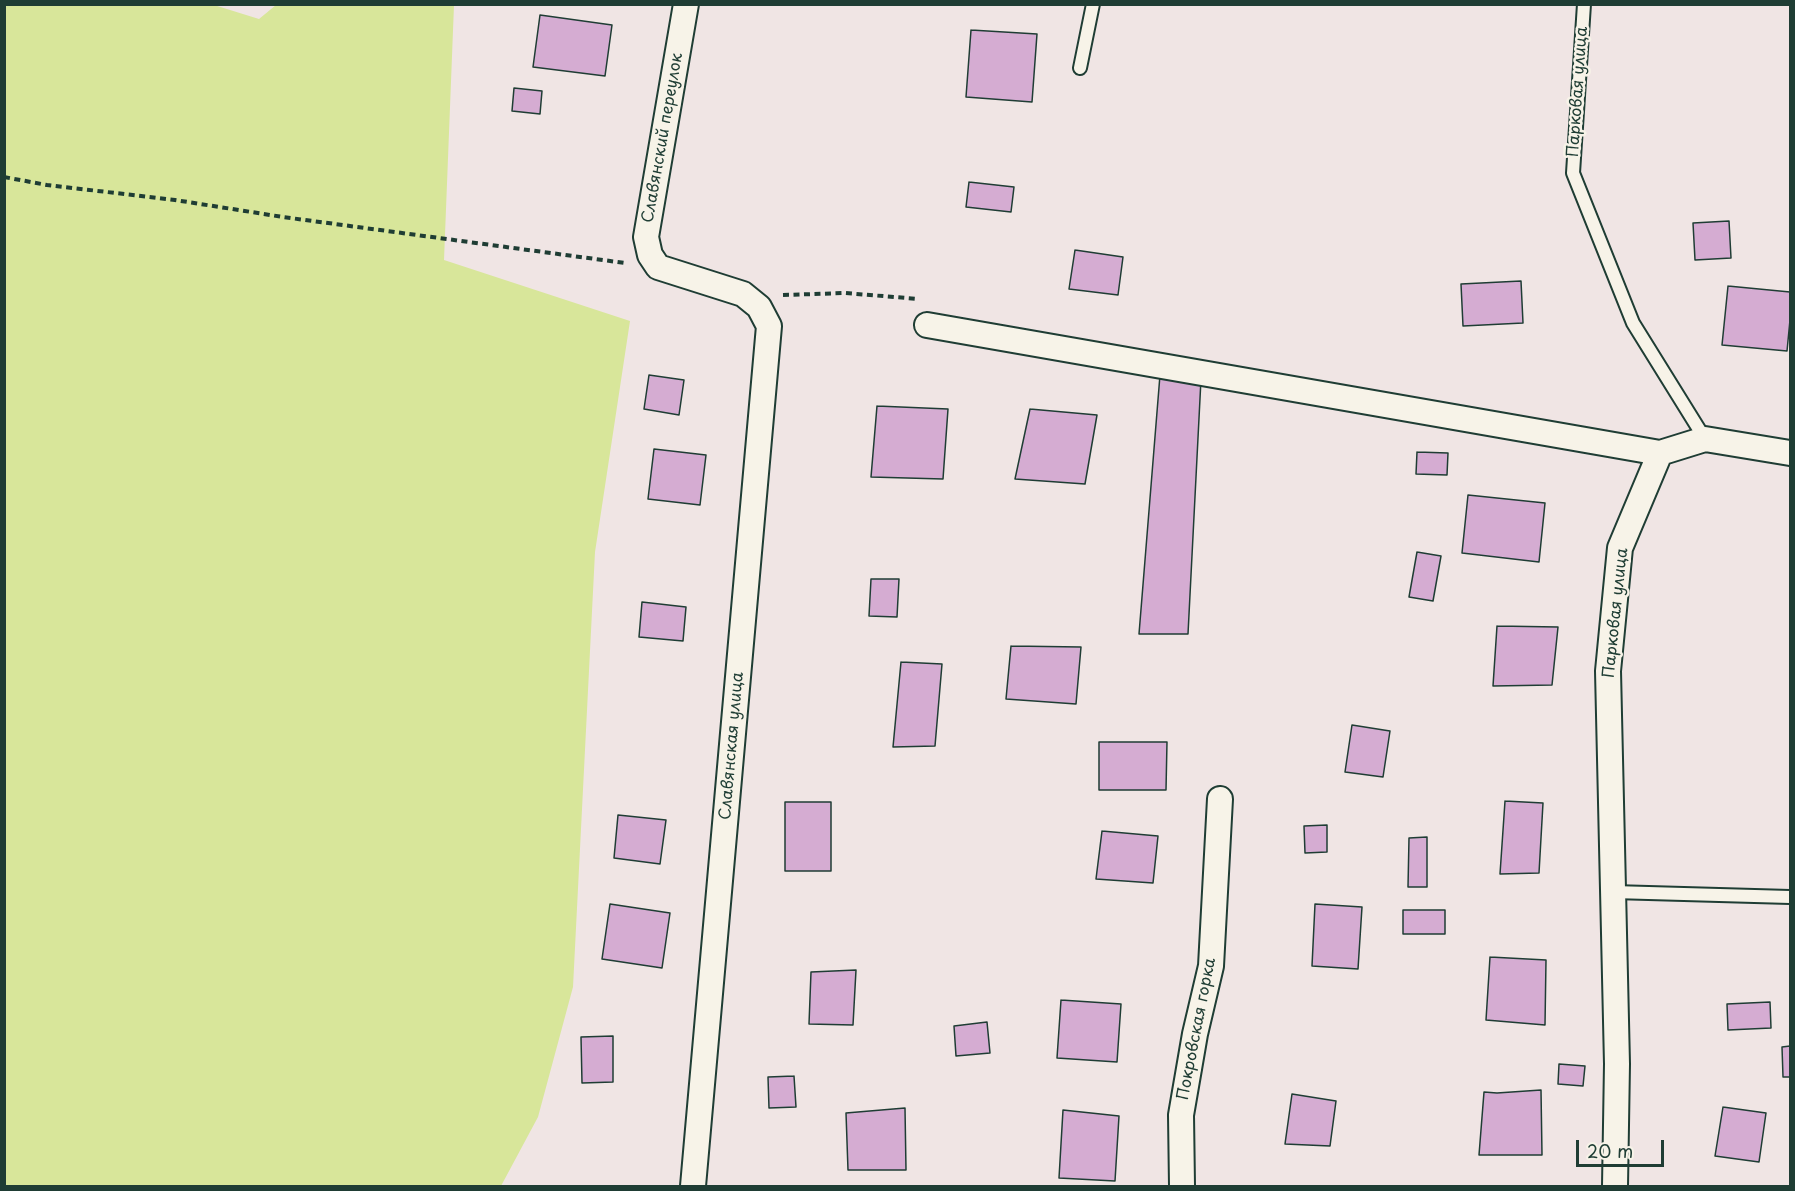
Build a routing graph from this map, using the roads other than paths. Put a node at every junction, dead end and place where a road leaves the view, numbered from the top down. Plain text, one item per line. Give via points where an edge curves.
1 (686, 4) edge
2 (1092, 4) edge
3 (1584, 4) edge
4 (1080, 68) dead end
5 (751, 301) joint
6 (927, 325) dead end
7 (1705, 439) junction
8 (1660, 453) junction
9 (1791, 453) edge
10 (1220, 799) dead end
11 (1613, 892) junction
12 (1791, 897) edge
13 (693, 1186) edge
14 (1182, 1186) edge
15 (1615, 1186) edge

1 - 5 street, Славянский переулок via 646,237 658,267
2 - 4 lane
3 - 7 lane, Парковая улица via 1573,173 1633,323
5 - 13 street, Славянская улица via 769,326
6 - 8 street
7 - 8 street
7 - 9 street
8 - 11 street, Парковая улица via 1620,548 1608,671
10 - 14 street, Покровская горка via 1211,966 1181,1115
11 - 12 lane
11 - 15 street, Парковая улица

